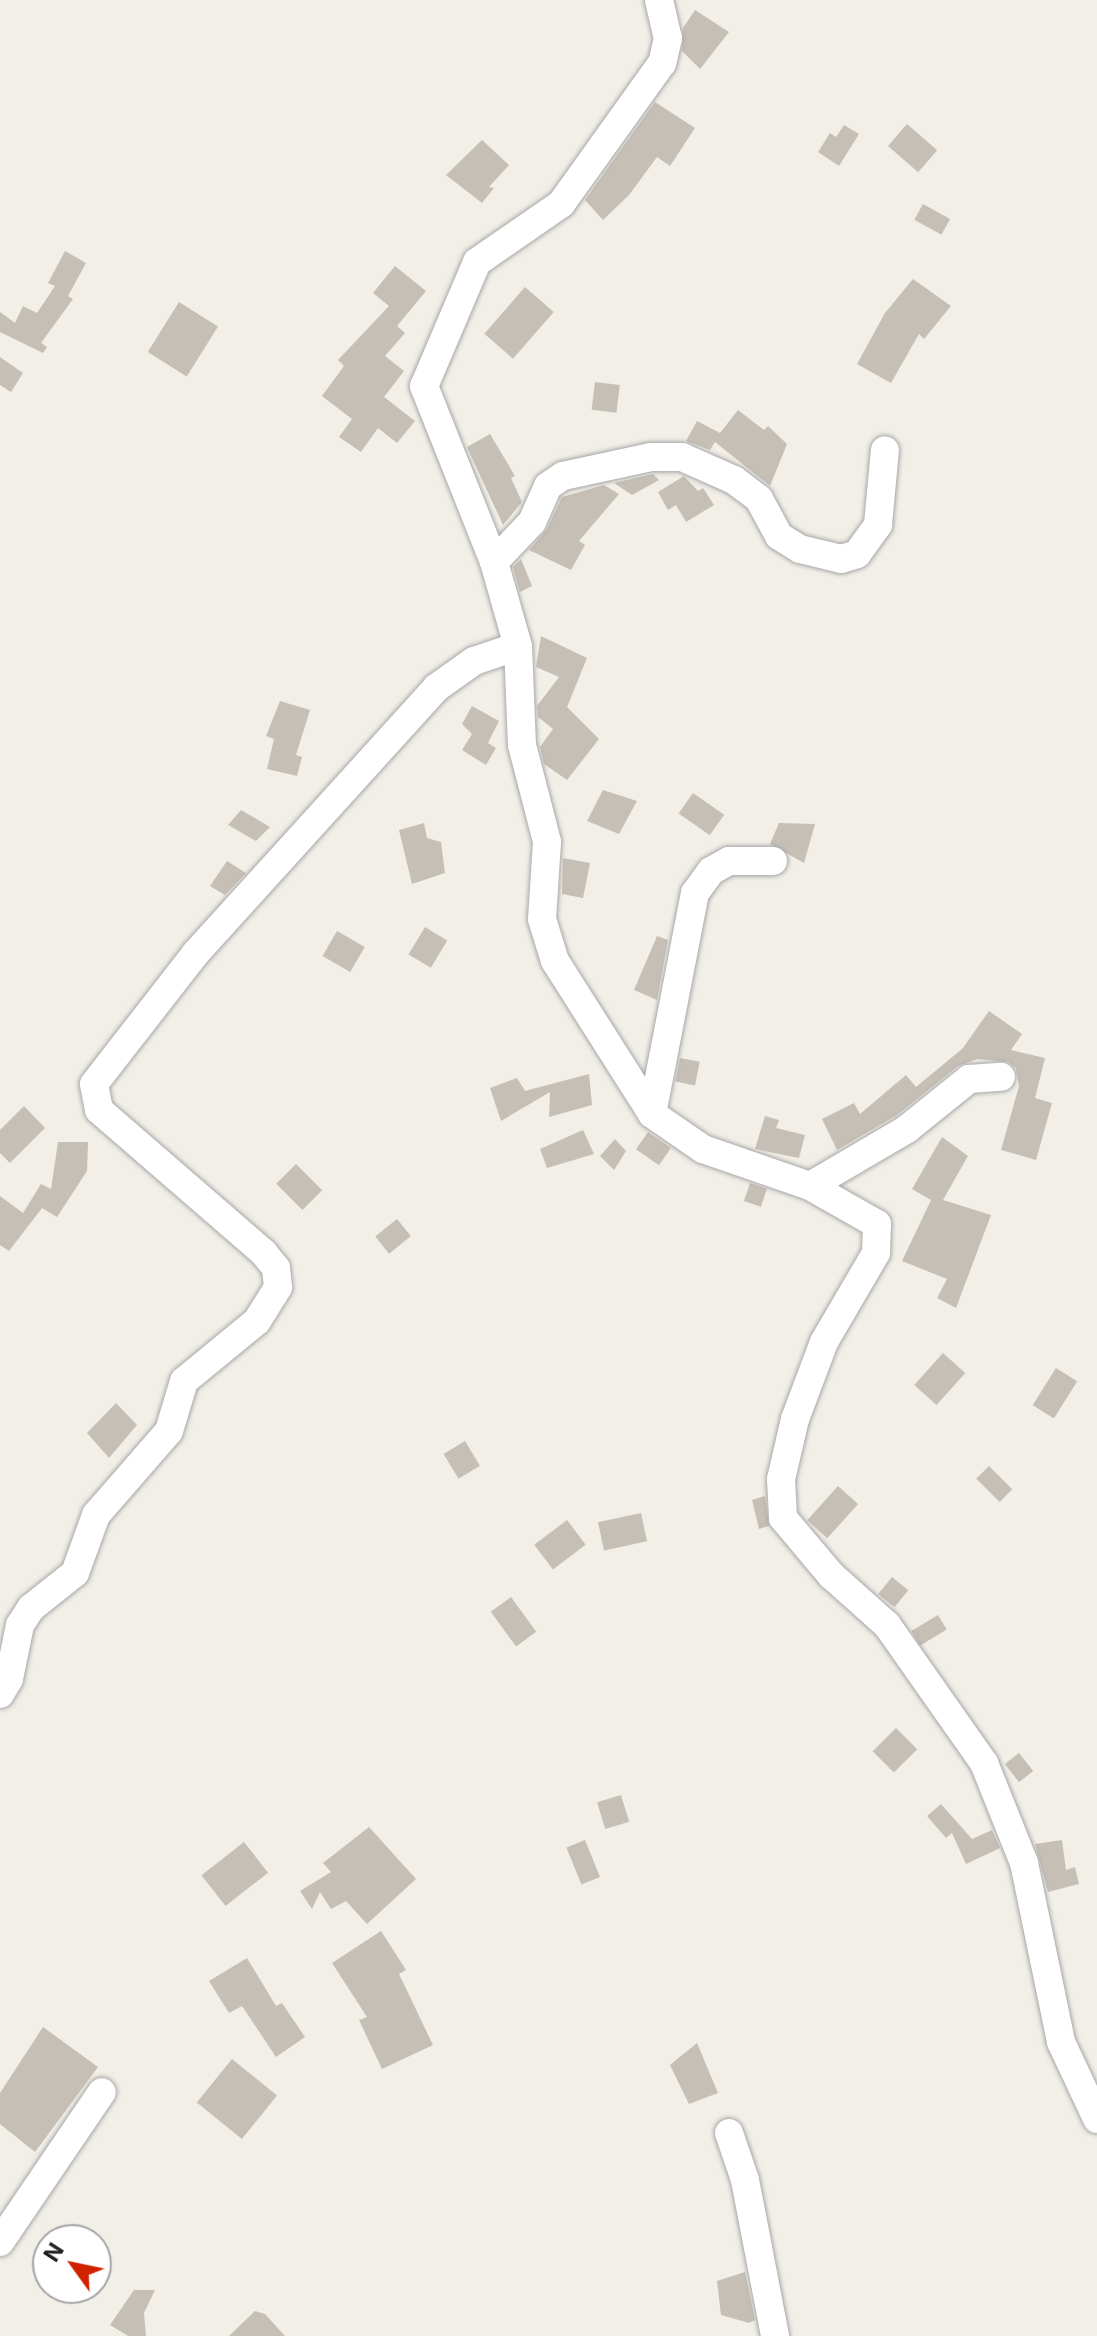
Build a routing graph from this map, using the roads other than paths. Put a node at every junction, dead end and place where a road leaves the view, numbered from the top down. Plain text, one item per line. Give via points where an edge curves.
1 (659, 0) edge
2 (885, 450) dead end
3 (494, 562) junction
4 (518, 646) junction
5 (773, 861) dead end
6 (1001, 1077) dead end
7 (652, 1114) junction
8 (810, 1186) junction
9 (0, 1694) edge
10 (102, 2092) dead end
11 (1097, 2119) edge
12 (729, 2133) dead end
13 (0, 2242) edge
14 (775, 2336) edge

1 - 3 street via 668,38 662,63 561,204 477,262 436,367 424,379
2 - 3 street via 878,525 857,554 841,559 800,549 779,536 759,499 734,480 682,457 651,457 563,476 548,486 532,522
3 - 4 street
4 - 7 street via 522,745 547,842 542,919 546,939 579,1005
4 - 9 street via 474,661 436,688 196,953 94,1084 99,1110 264,1253 276,1268 278,1287 257,1321 184,1381 169,1431 96,1515 75,1573 31,1608 20,1625 9,1679
5 - 7 street via 729,861 711,871 695,893
6 - 8 street via 969,1079 907,1129
7 - 8 street via 703,1149
8 - 11 street via 877,1224 880,1243 824,1342 795,1419 781,1479 783,1518 831,1575 887,1625 984,1763 1024,1863 1061,2042
10 - 13 street
12 - 14 street via 745,2180

